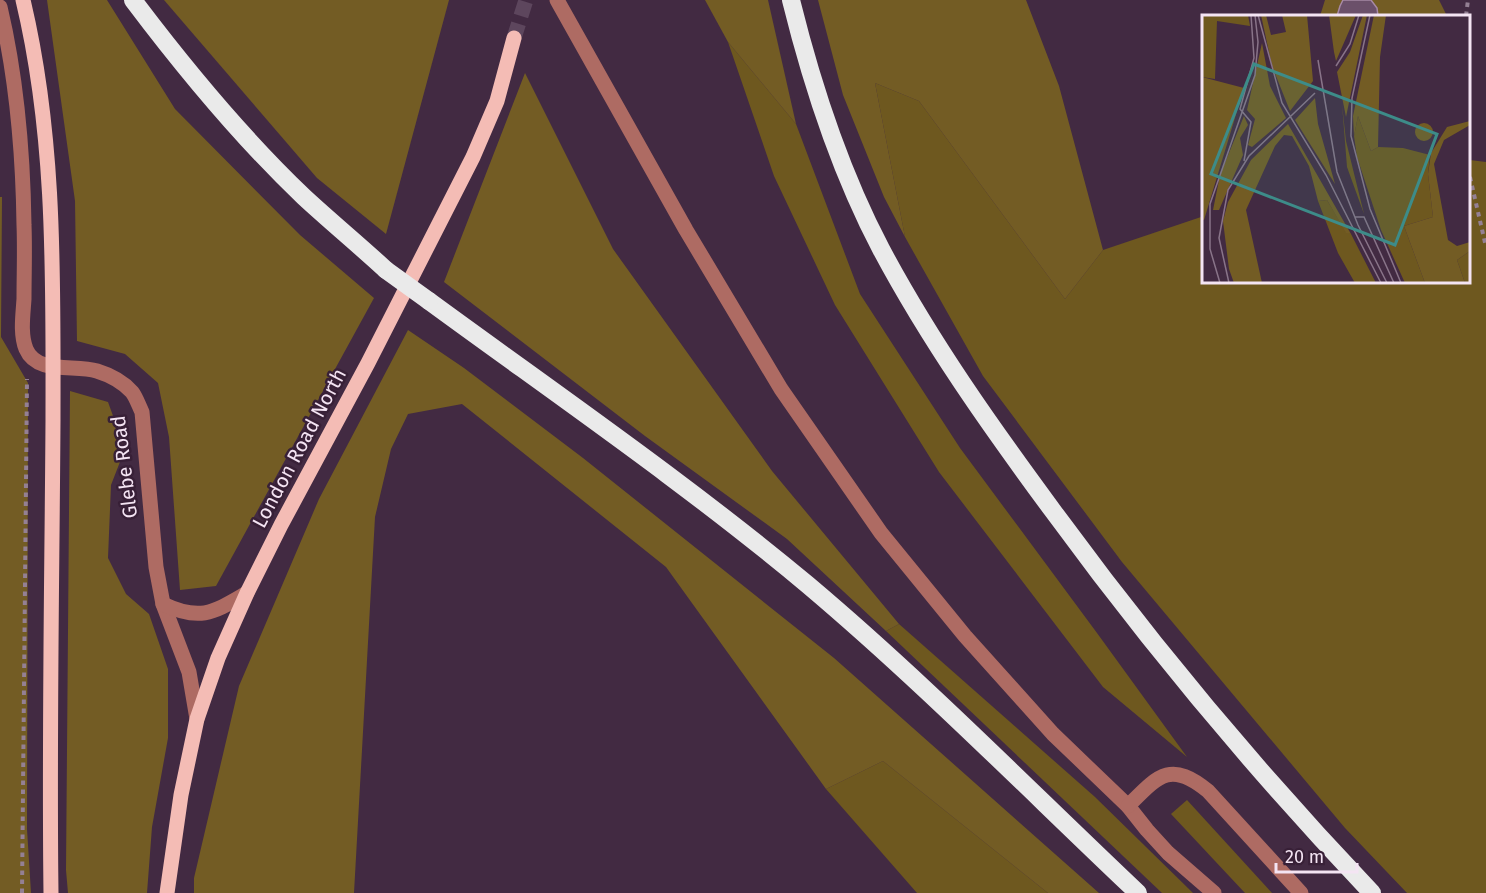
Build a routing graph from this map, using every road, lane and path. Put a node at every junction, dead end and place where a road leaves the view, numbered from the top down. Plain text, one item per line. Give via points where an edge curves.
1 (23, 0) edge
2 (133, 0) edge
3 (791, 0) edge
4 (1467, 0) edge
5 (560, 6) edge
6 (0, 7) edge
7 (1466, 15) edge
8 (514, 38) tunnel mouth
9 (1471, 181) edge
10 (1486, 247) edge
11 (27, 351) junction
12 (53, 367) junction
13 (247, 592) junction
14 (163, 604) junction
15 (197, 719) junction
16 (1128, 806) junction
17 (22, 893) edge
18 (51, 893) edge
19 (167, 893) edge
20 (1138, 893) edge
21 (1214, 893) edge
22 (1301, 893) edge
23 (1372, 893) edge

1 - 12 main road via 38,78 50,183
2 - 20 highway, bridge via 238,129 386,270 637,450 809,586 894,660
3 - 23 highway via 809,66 849,180 880,247 954,372 1140,627 1278,791
4 - 7 path
5 - 16 street via 781,389 881,533 965,636 1053,734
6 - 11 street via 14,81 20,142 25,257 23,338
8 - 13 main road, London Road North via 497,101 473,157
9 - 10 path
11 - 12 street, Glebe Road via 37,362
11 - 17 path
12 - 14 street, Glebe Road via 76,367 117,379 132,393 142,412 152,532
12 - 18 main road
13 - 14 street via 222,608 202,614 183,613
13 - 15 main road, London Road North
14 - 15 street, Glebe Road via 189,672
15 - 19 main road, London Road North via 180,795
16 - 21 street via 1168,853
16 - 22 street via 1165,774 1181,774 1208,791

